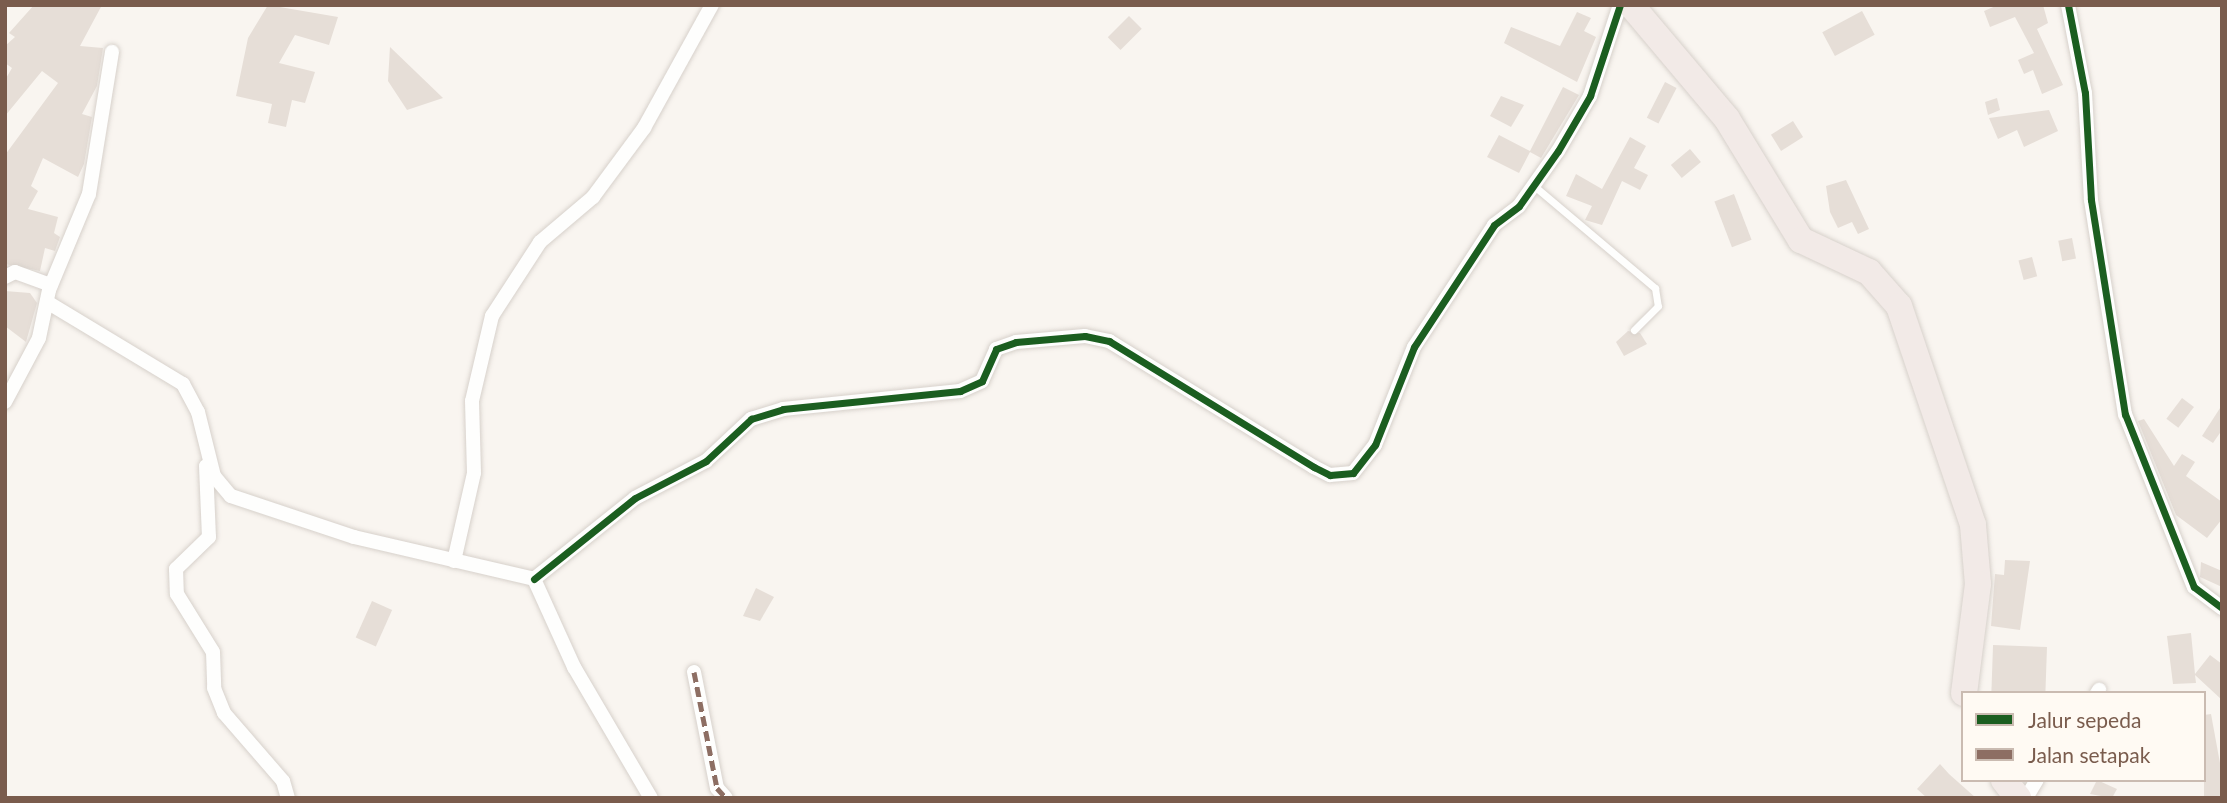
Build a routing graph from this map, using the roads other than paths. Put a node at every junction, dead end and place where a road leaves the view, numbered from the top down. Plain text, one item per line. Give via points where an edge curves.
1 (712, 5) edge
2 (1620, 5) edge
3 (1631, 5) edge
4 (2068, 5) edge
5 (112, 52) dead end
6 (1531, 184) junction
7 (5, 277) edge
8 (51, 285) junction
9 (47, 302) junction
10 (1634, 330) dead end
11 (5, 402) edge
12 (204, 440) junction
13 (454, 561) junction
14 (534, 579) junction
15 (2222, 608) edge
16 (694, 672) dead end
17 (1964, 691) edge
18 (2006, 782) edge
19 (2036, 782) edge
20 (718, 794) edge
21 (288, 798) edge
22 (652, 798) edge
23 (2018, 798) edge
24 (2026, 798) edge

1 - 13 street via 644,128 593,197 540,242 492,316 472,401 474,473
2 - 6 street via 1590,96 1550,166
3 - 17 highway via 1727,119 1801,240 1869,272 1899,306 1973,525 1978,584
4 - 15 street via 2085,93 2091,200 2125,414 2194,587
5 - 8 street via 89,194
6 - 10 lane via 1658,294 1657,310
6 - 14 street via 1519,206 1494,225 1414,347 1375,445 1353,473 1329,475 1314,467 1109,341 1085,336 1016,342 996,349 982,381 960,391 783,409 751,419 706,461 635,498
7 - 8 street via 15,272
8 - 9 street
9 - 11 street via 39,338
9 - 12 street via 172,373 192,397
12 - 13 street via 214,476 232,496 354,537
12 - 21 street via 209,537 176,569 177,594 213,652 214,688 224,713 283,781
13 - 14 street
14 - 22 street via 574,667
16 - 20 street
18 - 23 highway
19 - 24 street

